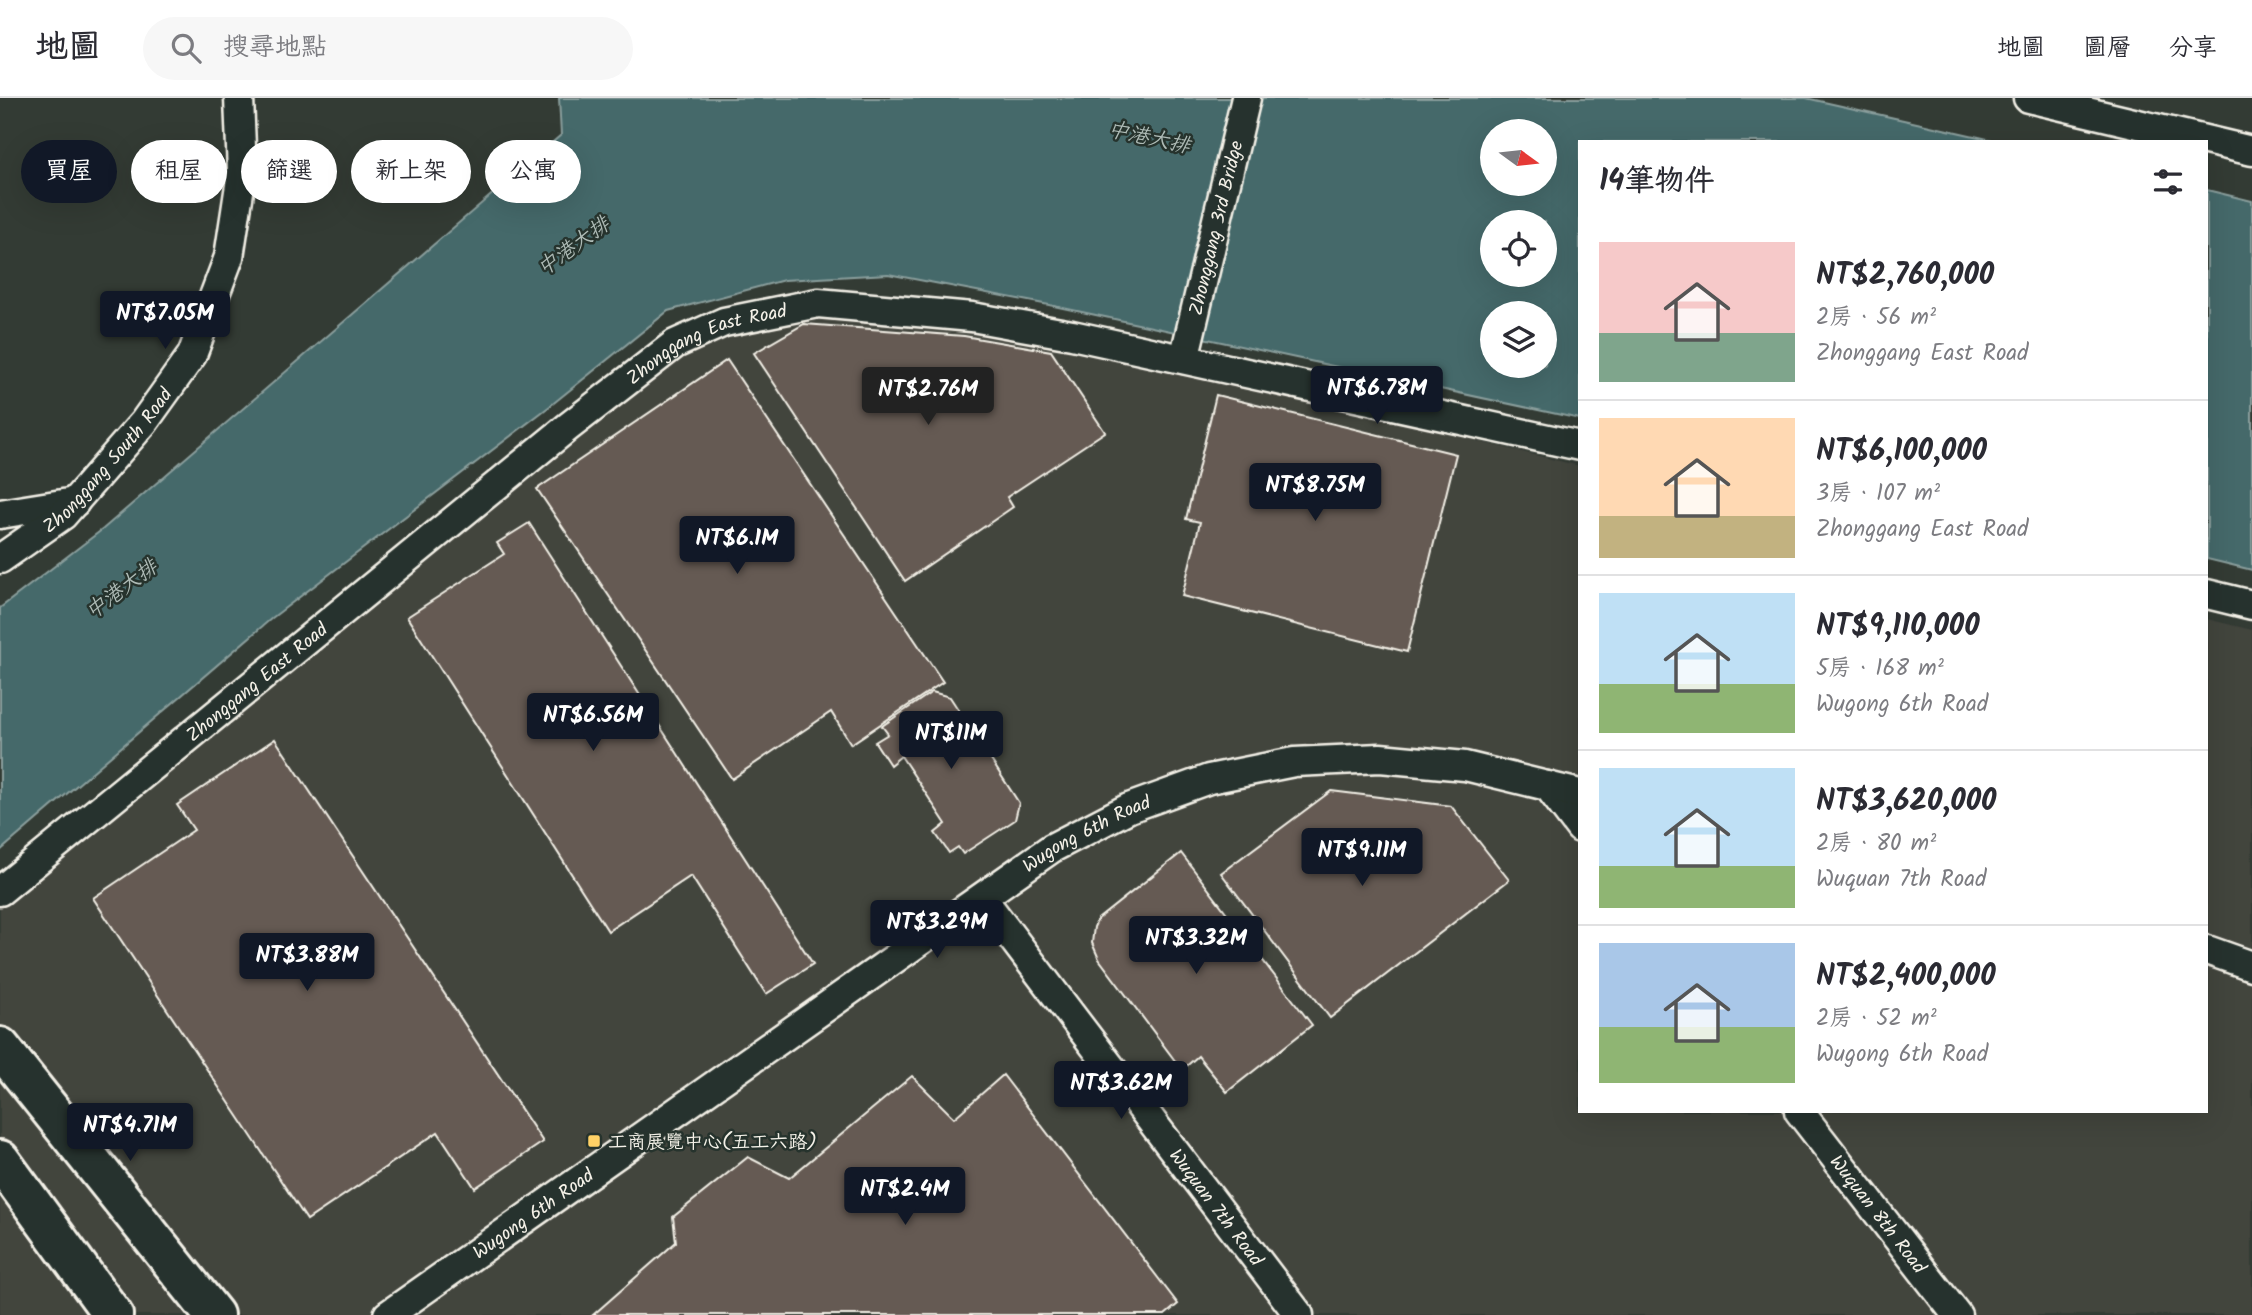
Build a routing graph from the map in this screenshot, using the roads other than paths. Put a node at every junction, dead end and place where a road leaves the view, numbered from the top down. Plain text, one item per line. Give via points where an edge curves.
1 (239, 98) edge
2 (1246, 98) edge
3 (2028, 98) edge
4 (2206, 140) edge
5 (2208, 141) edge
6 (2252, 151) edge
7 (1186, 349) junction
8 (1578, 446) edge
9 (75, 502) junction
10 (0, 514) edge
11 (0, 559) edge
12 (2208, 594) edge
13 (2252, 605) edge
14 (1548, 786) junction
15 (1578, 794) edge
16 (1578, 825) edge
17 (0, 891) edge
18 (982, 898) junction
19 (2208, 950) edge
20 (2252, 966) edge
21 (0, 1047) edge
22 (1801, 1113) edge
23 (0, 1160) edge
24 (113, 1315) edge
25 (214, 1315) edge
26 (388, 1315) edge
27 (1299, 1315) edge
28 (1957, 1315) edge

1 - 9 street, Zhonggang South Road via 242,172 229,257 192,355 144,422
2 - 7 street, Zhonggang 3rd Bridge
3 - 4 street
5 - 6 street
7 - 8 street, Zhonggang East Road
7 - 17 street, Zhonggang East Road via 972,317 818,303 724,321 675,344 568,427
9 - 10 street
9 - 11 street, Zhonggang South Road
12 - 13 street
14 - 15 street, Wugong 6th Road
14 - 16 street
14 - 18 street, Wugong 6th Road via 1465,766 1380,758 1269,766 1209,779 1129,808 1052,848
18 - 26 street, Wugong 6th Road
18 - 27 street, Wuquan 7th Road
19 - 20 street
21 - 25 street
22 - 28 street, Wuquan 8th Road
23 - 24 street

